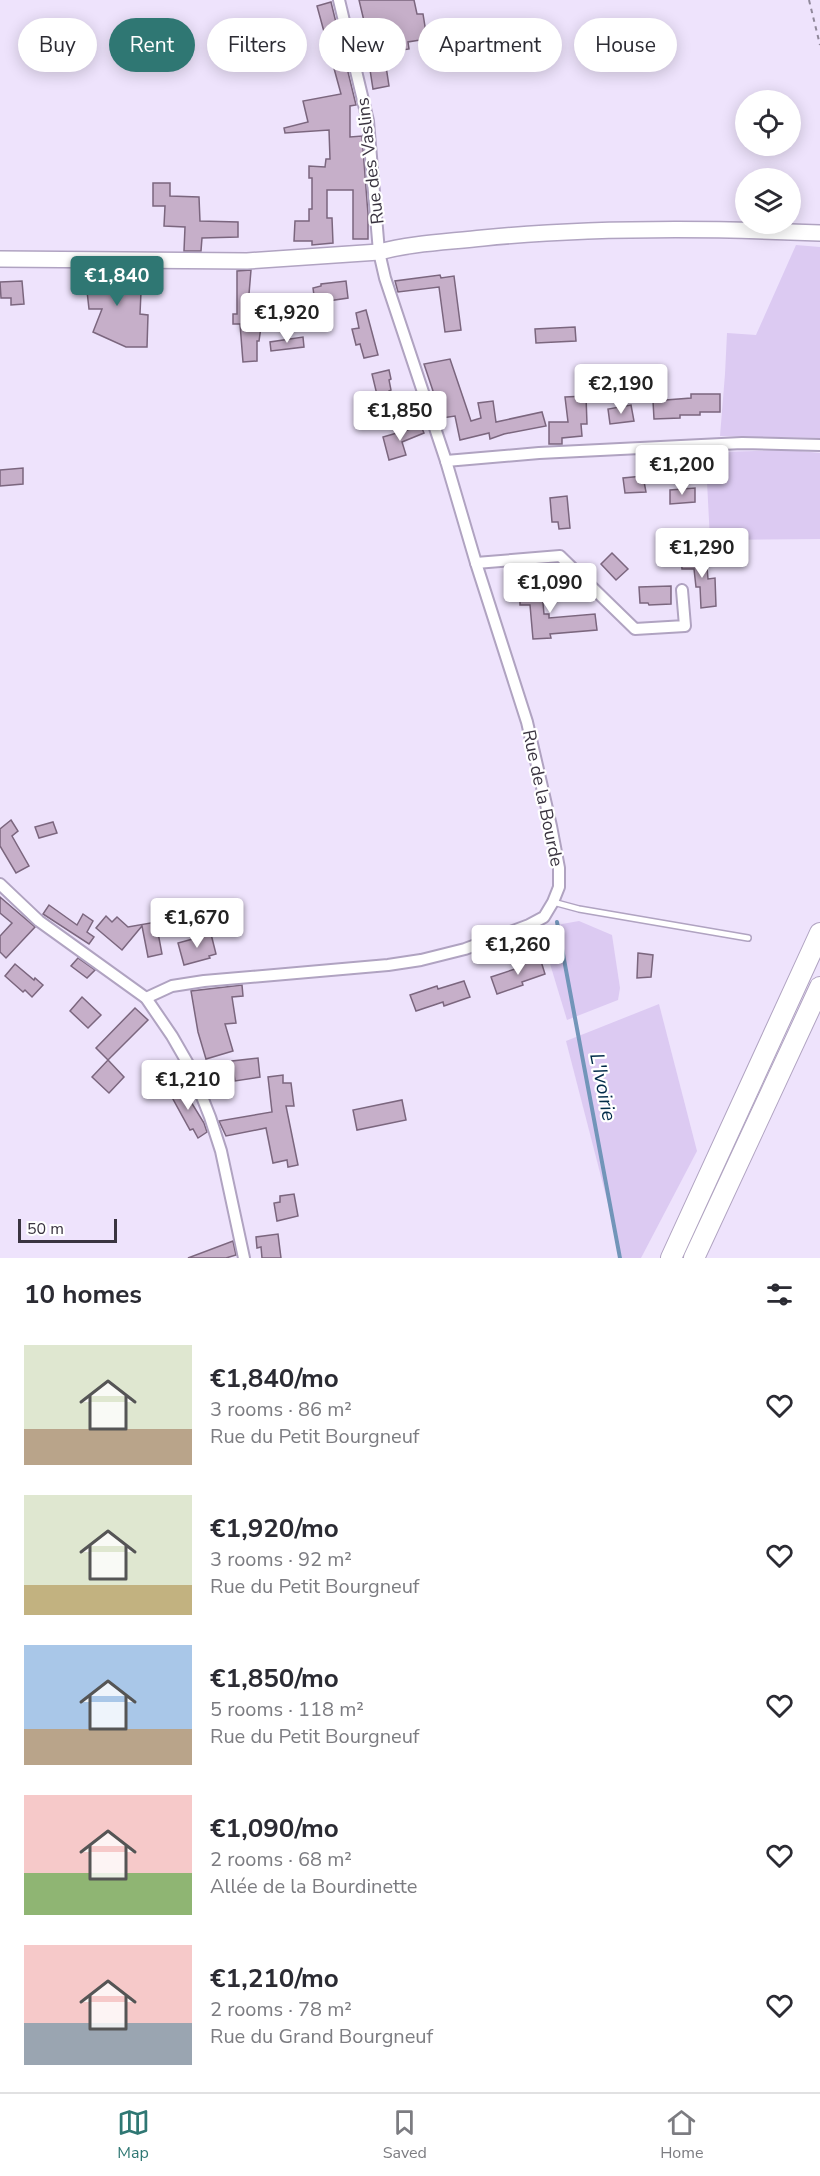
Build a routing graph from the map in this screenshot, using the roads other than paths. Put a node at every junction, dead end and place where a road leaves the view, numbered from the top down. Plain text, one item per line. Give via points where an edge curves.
1 (339, 0) edge
2 (820, 233) edge
3 (379, 252) junction
4 (0, 259) edge
5 (820, 445) edge
6 (446, 461) junction
7 (476, 563) junction
8 (682, 590) dead end
9 (0, 884) edge
10 (553, 902) junction
11 (820, 933) edge
12 (748, 938) dead end
13 (820, 987) edge
14 (146, 998) junction
15 (244, 1258) edge
16 (671, 1258) edge
17 (694, 1258) edge

1 - 3 street, Rue des Vaslins via 368,121
2 - 3 street via 717,228 599,230
3 - 4 street via 247,261
3 - 6 street, Rue des Vaslins
5 - 6 street via 742,443
6 - 7 street, Rue de la Bourde
7 - 8 street via 560,556 635,629 685,626
7 - 10 street, Rue de la Bourde via 542,781 559,868 559,887
9 - 14 street via 39,921
10 - 12 lane
10 - 14 street via 544,917 529,925 465,949 421,960 213,980 172,987
11 - 16 highway
13 - 17 highway
14 - 15 street via 190,1069 210,1117 224,1162

